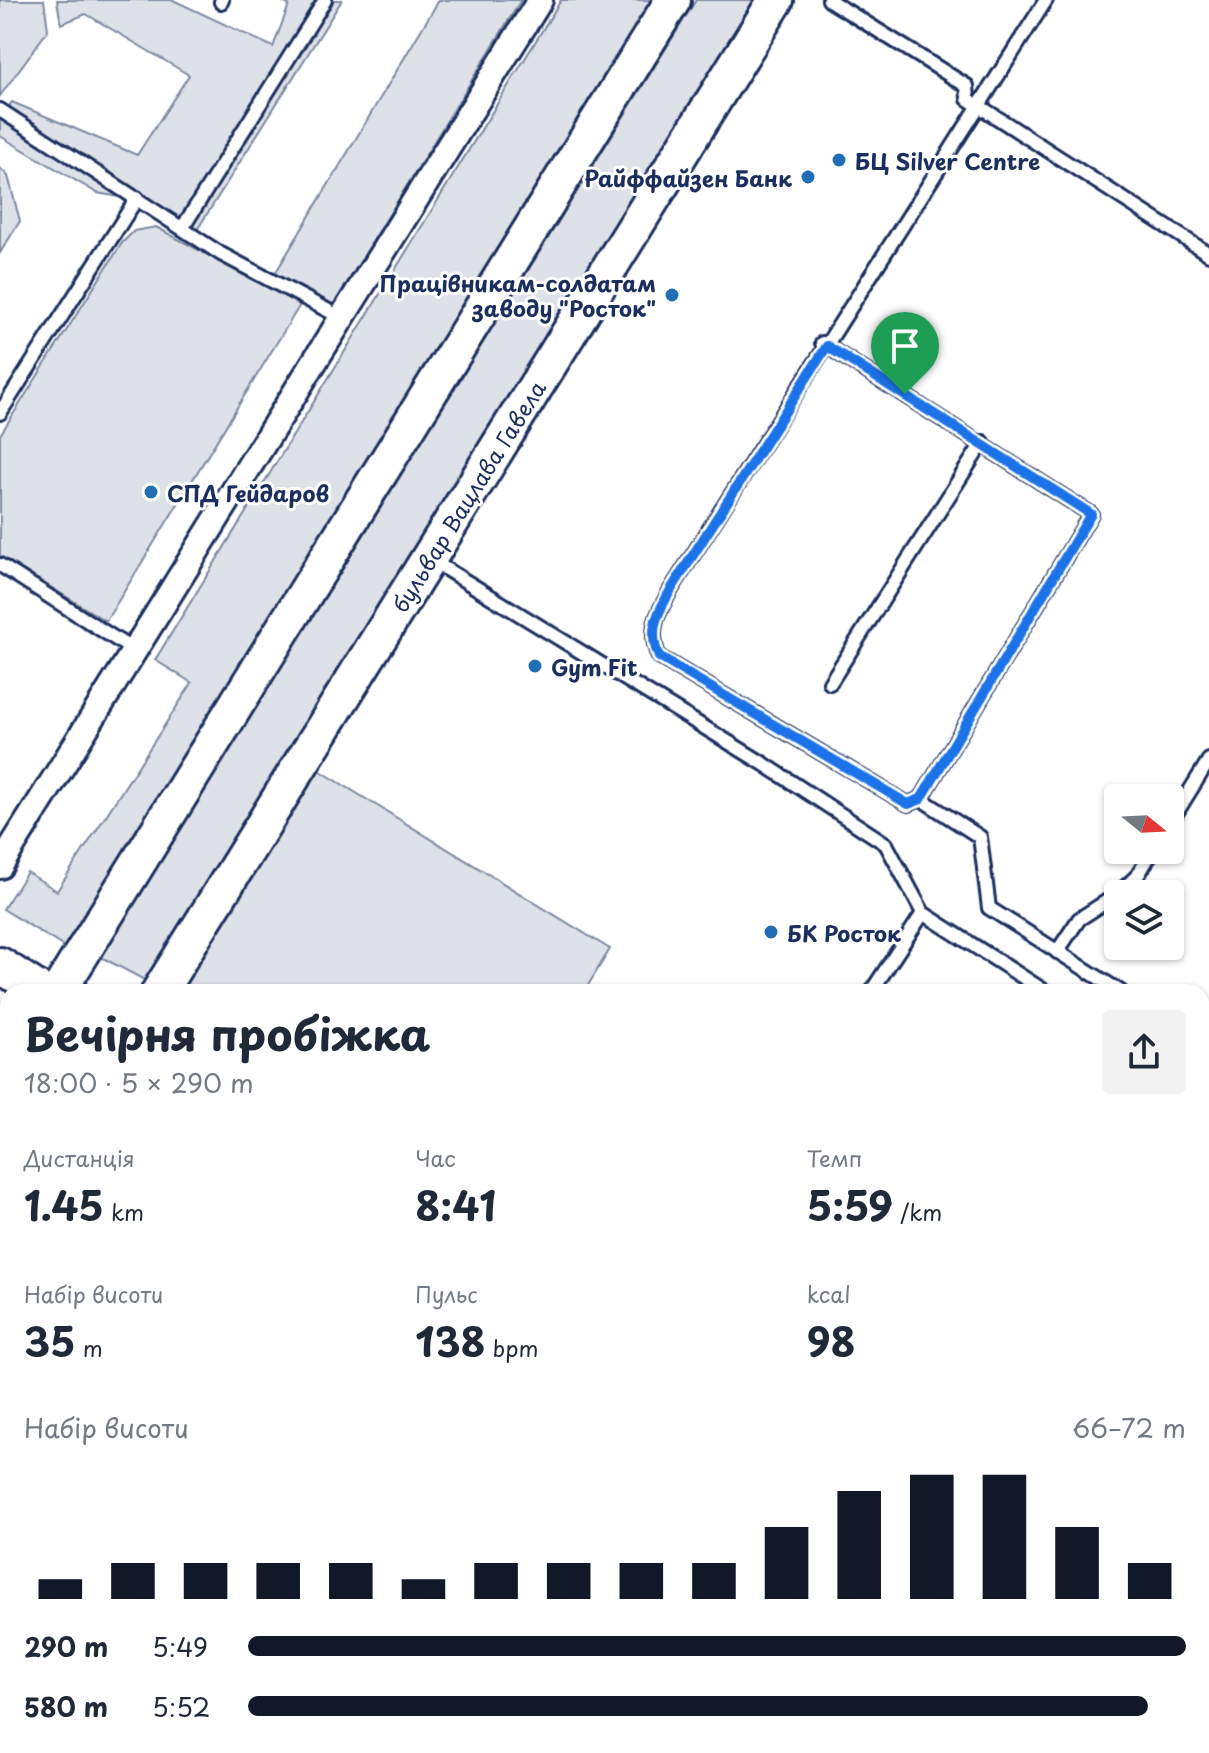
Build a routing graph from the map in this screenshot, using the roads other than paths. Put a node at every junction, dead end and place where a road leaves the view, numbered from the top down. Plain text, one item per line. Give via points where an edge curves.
1 (325, 0) edge
2 (540, 0) edge
3 (673, 0) edge
4 (776, 0) edge
5 (829, 0) edge
6 (1046, 0) edge
7 (978, 106) junction
8 (0, 110) edge
9 (137, 198) junction
10 (183, 227) junction
11 (1209, 254) edge
12 (344, 319) junction
13 (824, 345) junction
14 (0, 413) edge
15 (983, 442) junction
16 (429, 559) junction
17 (0, 565) edge
18 (136, 652) junction
19 (830, 683) dead end
20 (1209, 760) edge
21 (921, 799) junction
22 (1184, 800) edge
23 (1145, 864) edge
24 (0, 866) edge
25 (1133, 880) edge
26 (1104, 903) edge
27 (923, 913) junction
28 (1057, 952) junction
29 (0, 965) edge
30 (30, 984) edge
31 (63, 984) edge
32 (164, 984) edge
33 (876, 984) edge
34 (1034, 984) edge
35 (1108, 984) edge

1 - 10 lane
2 - 12 street
3 - 31 street
4 - 16 street, бульвар Вацлава Гавела
5 - 7 lane via 967,86 968,99
6 - 7 lane
7 - 11 lane
7 - 13 lane
8 - 9 lane
9 - 10 lane
9 - 14 lane
10 - 12 lane via 221,254
12 - 18 street
13 - 15 lane
13 - 21 lane via 672,588 652,641 659,657 735,705 908,804
15 - 19 lane
15 - 21 lane via 1091,514
16 - 27 lane via 886,844
16 - 32 street, бульвар Вацлава Гавела
17 - 18 lane
18 - 24 street
20 - 22 lane
21 - 28 lane via 980,837 989,908
23 - 25 lane
26 - 28 lane via 1079,919
27 - 33 lane
27 - 34 lane
28 - 35 lane
29 - 30 street

